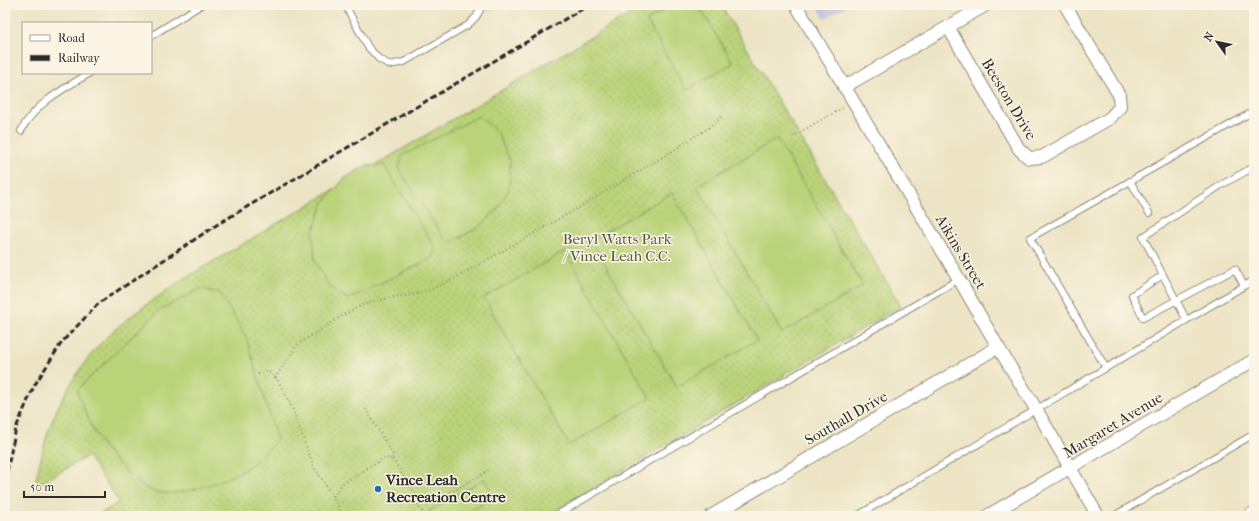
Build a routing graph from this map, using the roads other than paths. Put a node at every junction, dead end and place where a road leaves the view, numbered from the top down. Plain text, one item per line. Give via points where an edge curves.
1 (201, 5) edge
2 (345, 5) edge
3 (495, 5) edge
4 (796, 5) edge
5 (986, 5) edge
6 (1065, 5) edge
7 (482, 6) edge
8 (948, 27) junction
9 (152, 35) edge
10 (88, 74) edge
11 (844, 87) junction
12 (1253, 112) edge
13 (1254, 119) edge
14 (21, 131) dead end
15 (1254, 167) edge
16 (1130, 181) junction
17 (1149, 214) dead end
18 (1163, 276) junction
19 (959, 279) junction
20 (1254, 280) edge
21 (1244, 286) junction
22 (1176, 301) junction
23 (1186, 319) junction
24 (998, 348) junction
25 (1254, 360) edge
26 (1106, 368) junction
27 (1036, 409) junction
28 (1254, 434) edge
29 (1071, 468) junction
30 (555, 516) edge
31 (711, 516) edge
32 (857, 516) edge
33 (988, 516) edge
34 (1098, 516) edge
35 (1114, 516) edge

1 - 9 lane
2 - 7 lane via 368,47 378,59 390,65 404,62 468,25
3 - 7 lane
4 - 11 street, Aikins Street
5 - 8 street
6 - 8 street, Beeston Drive via 1119,95 1120,107 1110,118 1042,157 1029,158 1019,149
8 - 11 street
10 - 14 lane via 61,90 30,116
11 - 19 street, Aikins Street
12 - 13 lane
12 - 16 lane
15 - 18 lane via 1143,237
16 - 17 lane
16 - 26 lane via 1030,238
18 - 22 lane
18 - 22 lane via 1132,295 1143,318
19 - 24 street, Aikins Street
19 - 30 lane
20 - 21 lane
21 - 22 lane via 1235,269
21 - 23 lane
22 - 23 lane
23 - 26 lane
24 - 27 street, Aikins Street
24 - 31 street, Southall Drive
25 - 29 street, Margaret Avenue
26 - 27 lane
27 - 29 street, Aikins Street
27 - 32 lane
28 - 35 lane
29 - 33 street, Margaret Avenue
29 - 34 street, Aikins Street

